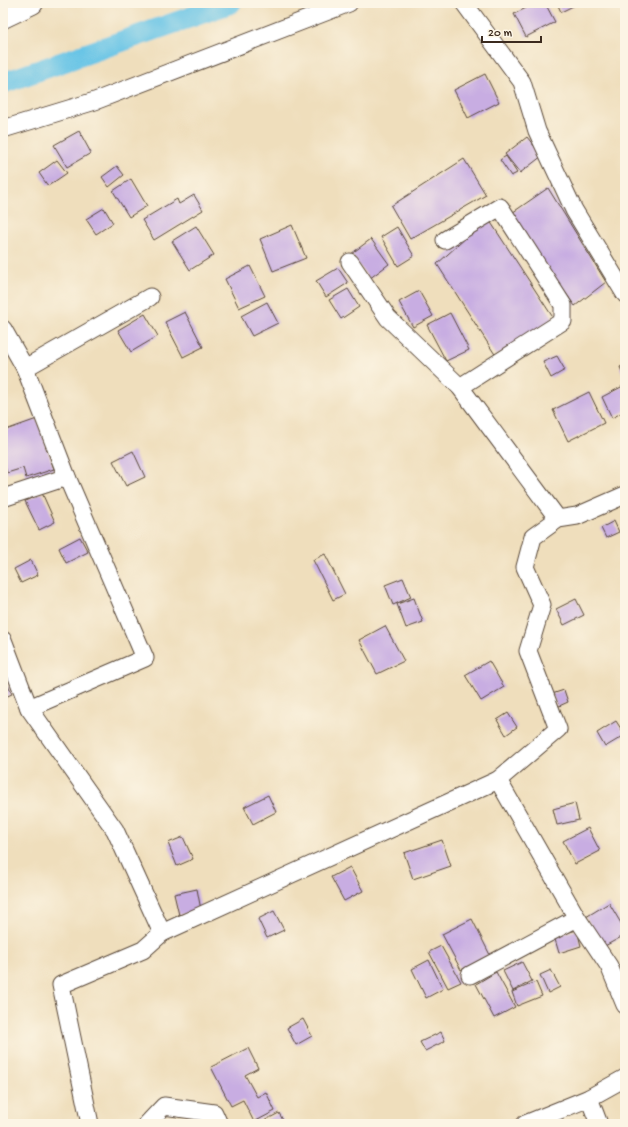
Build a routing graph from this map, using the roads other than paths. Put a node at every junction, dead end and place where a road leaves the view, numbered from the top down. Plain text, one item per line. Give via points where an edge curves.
1 (32, 3) edge
2 (349, 3) edge
3 (464, 3) edge
4 (3, 17) edge
5 (3, 129) edge
6 (445, 240) dead end
7 (350, 262) dead end
8 (625, 294) edge
9 (150, 297) dead end
10 (3, 329) edge
11 (25, 368) junction
12 (460, 387) junction
13 (67, 477) junction
14 (625, 495) edge
15 (3, 498) edge
16 (558, 519) junction
17 (3, 640) edge
18 (29, 708) junction
19 (498, 780) junction
20 (577, 918) junction
21 (162, 933) junction
22 (470, 975) dead end
23 (625, 1005) edge
24 (625, 1078) edge
25 (589, 1098) junction
26 (90, 1124) edge
27 (147, 1124) edge
28 (219, 1124) edge
29 (525, 1124) edge
30 (599, 1124) edge

1 - 4 street
2 - 5 street via 95,101
3 - 8 street via 522,82 537,131 574,210
6 - 12 street via 500,207 563,305 563,321
7 - 12 street via 388,318
9 - 11 street
10 - 11 street
11 - 13 street
12 - 16 street
13 - 15 street
13 - 18 street via 145,658
14 - 16 street via 577,516
16 - 19 street via 533,537 525,567 542,605 528,651 558,729
17 - 18 street
18 - 21 street via 116,830
19 - 20 street
19 - 21 street
20 - 22 street
20 - 23 street via 609,966
21 - 26 street via 143,950 61,985
24 - 25 street
25 - 29 street
25 - 30 street
27 - 28 street via 164,1106 214,1114

